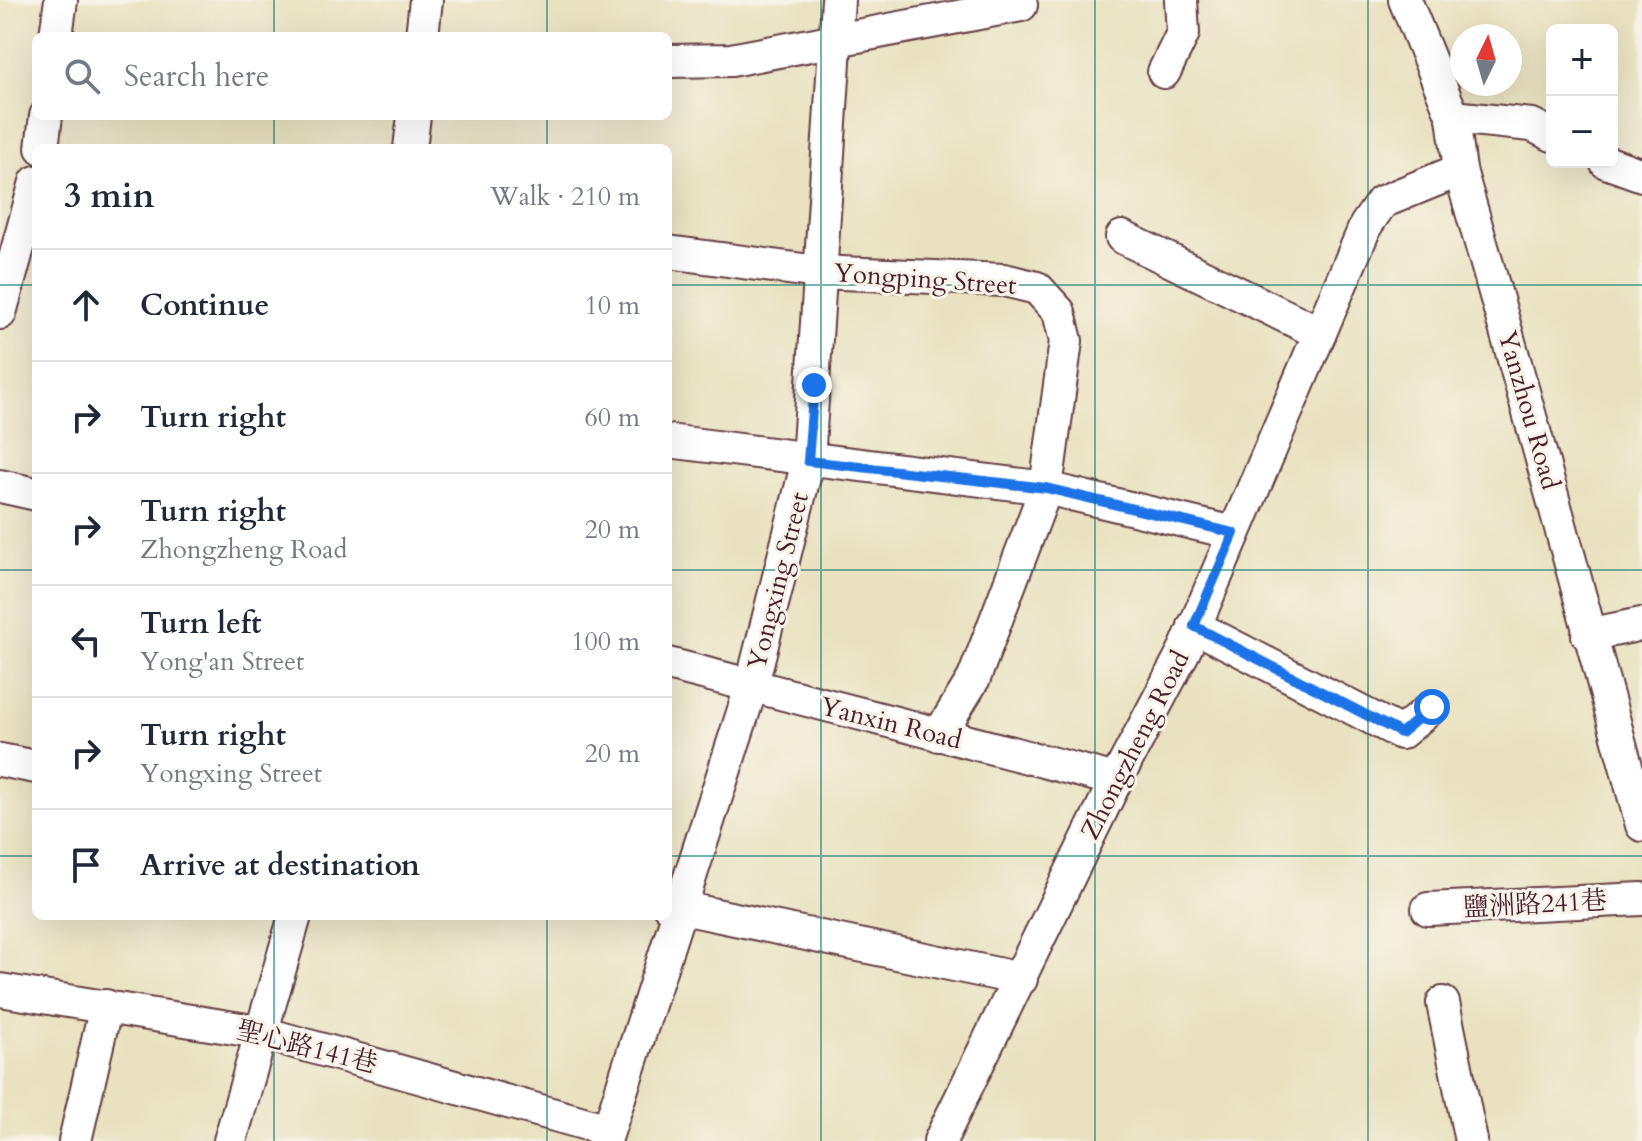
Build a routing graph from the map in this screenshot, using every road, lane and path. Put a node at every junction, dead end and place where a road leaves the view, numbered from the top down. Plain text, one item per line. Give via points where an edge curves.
1 (61, 0) edge
2 (426, 0) edge
3 (838, 0) edge
4 (1181, 0) edge
5 (1405, 0) edge
6 (1021, 5) dead end
7 (57, 32) edge
8 (422, 32) edge
9 (837, 43) junction
10 (672, 61) edge
11 (1164, 72) dead end
12 (1453, 117) junction
13 (46, 120) edge
14 (414, 120) edge
15 (1546, 132) edge
16 (42, 144) edge
17 (410, 144) edge
18 (1618, 166) edge
19 (1460, 170) junction
20 (1642, 175) edge
21 (32, 197) edge
22 (1122, 237) dead end
23 (672, 253) edge
24 (818, 272) junction
25 (0, 313) edge
26 (1320, 333) junction
27 (672, 442) edge
28 (808, 461) junction
29 (0, 486) edge
30 (1046, 488) junction
31 (32, 493) edge
32 (1234, 533) junction
33 (1642, 624) edge
34 (1194, 626) junction
35 (1588, 635) junction
36 (672, 665) edge
37 (751, 688) junction
38 (1432, 707) dead end
39 (939, 735) junction
40 (0, 760) edge
41 (32, 766) edge
42 (1116, 780) junction
43 (1642, 825) edge
44 (1642, 899) edge
45 (675, 906) edge
46 (1428, 909) dead end
47 (294, 920) edge
48 (671, 920) edge
49 (1021, 979) junction
50 (0, 990) edge
51 (1443, 1003) dead end
52 (106, 1006) junction
53 (259, 1032) junction
54 (606, 1136) edge
55 (947, 1139) edge
56 (75, 1141) edge
57 (230, 1141) edge
58 (1471, 1141) edge

1 - 7 street
2 - 8 street
3 - 9 street, Yongxing Street
4 - 11 street via 1183,33
5 - 12 street, Yanzhou Road
6 - 9 street
9 - 10 street via 731,60
9 - 24 street, Yongxing Street
12 - 15 street via 1532,125
12 - 19 street, Yanzhou Road
13 - 16 street
14 - 17 street
18 - 20 street
19 - 26 street, Zhongzheng Road via 1382,202 1366,225
19 - 35 street, Yanzhou Road via 1564,530
21 - 25 street
22 - 26 street
23 - 24 street, Yongping Street
24 - 28 street, Yongxing Street
24 - 30 street, Yongping Street via 1004,280 1037,288 1059,312 1066,341
26 - 32 street, Zhongzheng Road
27 - 28 street
28 - 30 street
28 - 37 street, Yongxing Street
29 - 31 street
30 - 32 street
30 - 39 street, Yongping Street via 974,678
32 - 34 street, Zhongzheng Road
33 - 35 street
34 - 38 street via 1401,733
34 - 42 street, Zhongzheng Road
35 - 43 street, Yanzhou Road
36 - 37 street, Yanxin Road
37 - 39 street, Yanxin Road
37 - 45 street, Yongxing Street
39 - 42 street, Yanxin Road
40 - 41 street
42 - 49 street, Zhongzheng Road
44 - 46 street, 鹽洲路241巷
45 - 49 street
47 - 53 street
48 - 54 street, Yongxing Street
49 - 55 street, Zhongzheng Road
50 - 52 street, 聖心路141巷
51 - 58 street
52 - 53 street, 聖心路141巷
52 - 56 street
53 - 54 street, 聖心路141巷
53 - 57 street

